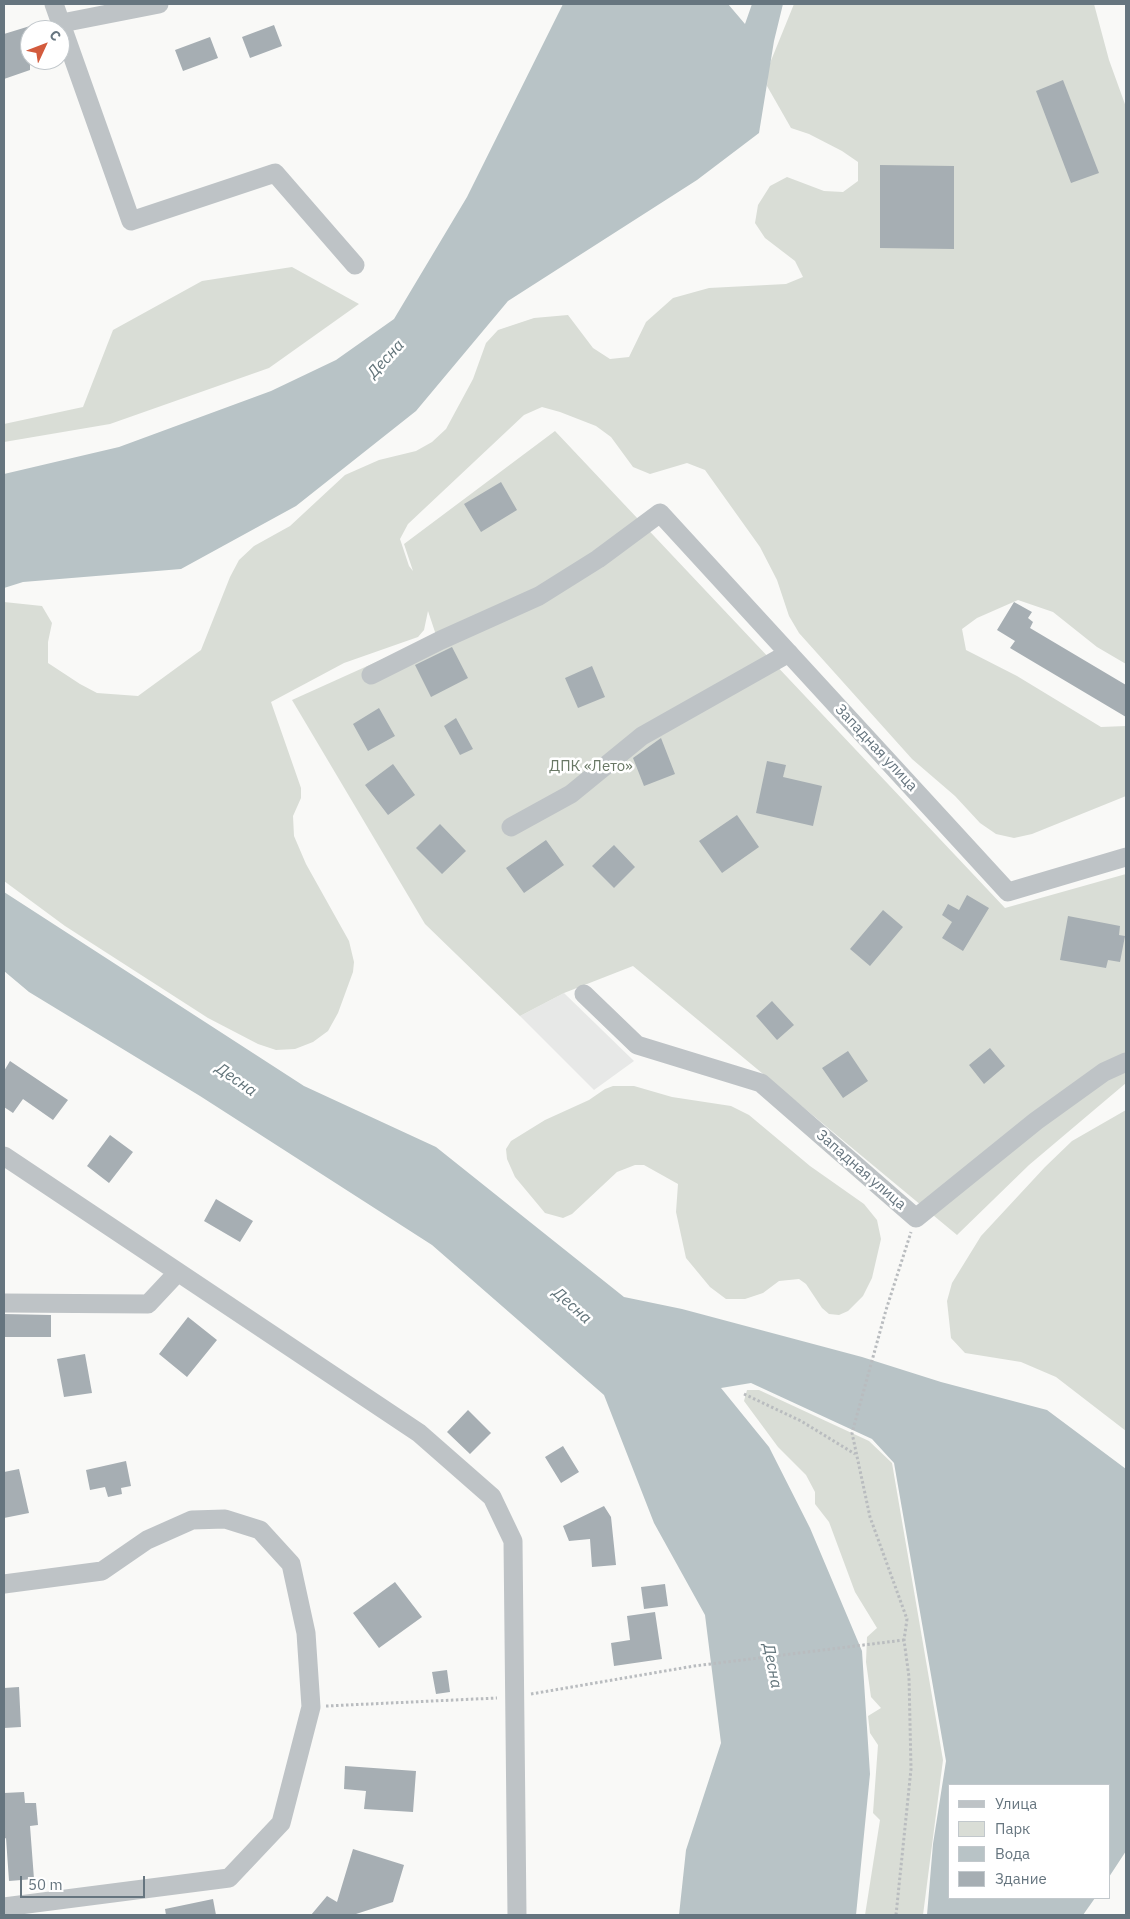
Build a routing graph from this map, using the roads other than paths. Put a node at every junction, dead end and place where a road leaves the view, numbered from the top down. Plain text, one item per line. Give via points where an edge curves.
1 (54, 4) edge
2 (159, 4) edge
3 (61, 20) edge
4 (70, 21) edge
5 (70, 46) edge
6 (355, 265) dead end
7 (788, 653) junction
8 (371, 675) dead end
9 (510, 827) dead end
10 (1126, 857) edge
11 (584, 994) dead end
12 (1126, 1062) edge
13 (4, 1156) edge
14 (178, 1272) junction
15 (4, 1303) edge
16 (4, 1584) edge
17 (4, 1907) edge
18 (517, 1915) edge

1 - 3 street
2 - 4 street
5 - 6 street via 132,220 275,172
7 - 8 street, Западная улица via 660,513 598,559 539,596
7 - 9 street via 642,736 571,794
7 - 10 street, Западная улица via 1008,892
11 - 12 street, Западная улица via 637,1045 761,1083 916,1218 1036,1122 1104,1072
13 - 14 street
14 - 15 street via 148,1304
14 - 18 street via 419,1433 492,1497 513,1541
16 - 17 street via 102,1571 147,1540 192,1520 225,1519 260,1530 291,1564 306,1633 311,1707 282,1823 229,1878

